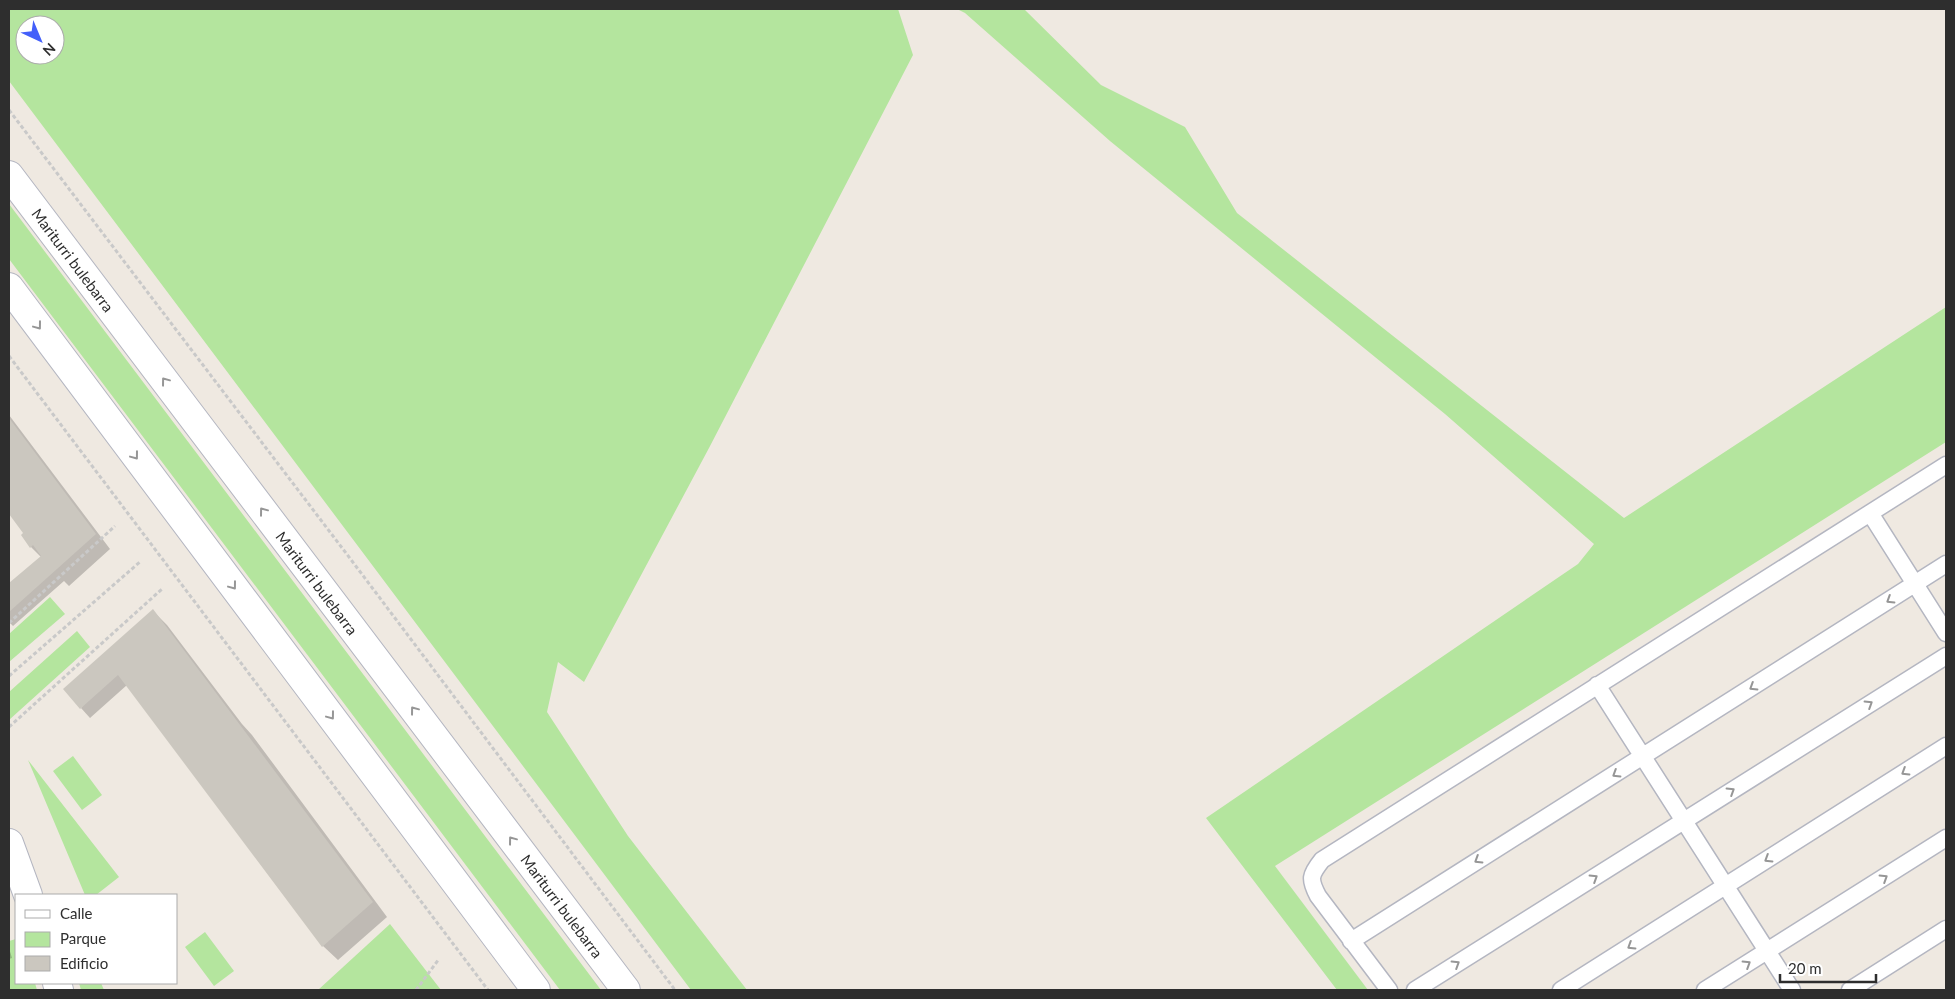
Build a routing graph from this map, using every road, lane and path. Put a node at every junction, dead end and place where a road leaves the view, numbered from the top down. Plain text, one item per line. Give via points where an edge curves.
1 (9, 110) edge
2 (9, 175) edge
3 (9, 287) edge
4 (9, 356) edge
5 (1946, 465) edge
6 (1870, 513) junction
7 (115, 526) dead end
8 (142, 561) dead end
9 (1946, 564) edge
10 (1915, 584) junction
11 (162, 589) dead end
12 (9, 623) edge
13 (1946, 633) edge
14 (1946, 656) edge
15 (9, 676) edge
16 (1597, 685) junction
17 (9, 727) edge
18 (1946, 746) edge
19 (1643, 756) junction
20 (1684, 821) junction
21 (1946, 838) edge
22 (9, 843) edge
23 (1726, 886) junction
24 (28, 894) edge
25 (1946, 929) edge
26 (1351, 940) junction
27 (1767, 951) junction
28 (439, 959) dead end
29 (416, 990) edge
30 (488, 990) edge
31 (536, 990) edge
32 (626, 990) edge
33 (675, 990) edge
34 (1389, 990) edge
35 (1415, 990) edge
36 (1561, 990) edge
37 (1705, 990) edge
38 (1792, 990) edge
39 (1850, 990) edge

1 - 33 path
32 -> 2 main road, Mariturri bulebarra
3 -> 31 main road
4 - 30 path
5 - 6 lane
6 - 10 lane
6 - 16 lane
7 - 12 path
8 - 15 path
9 - 10 lane
10 - 13 lane
10 -> 19 lane
11 - 17 path
20 -> 14 lane
16 - 19 lane
16 - 26 lane via 1322,860 1314,870 1312,884
18 -> 23 lane
19 - 20 lane
19 -> 26 lane
20 - 23 lane
35 -> 20 lane
27 -> 21 lane
22 - 24 main road
23 - 27 lane
23 -> 36 lane
25 - 39 lane
26 - 34 lane
37 -> 27 lane
27 - 38 lane
28 - 29 path

